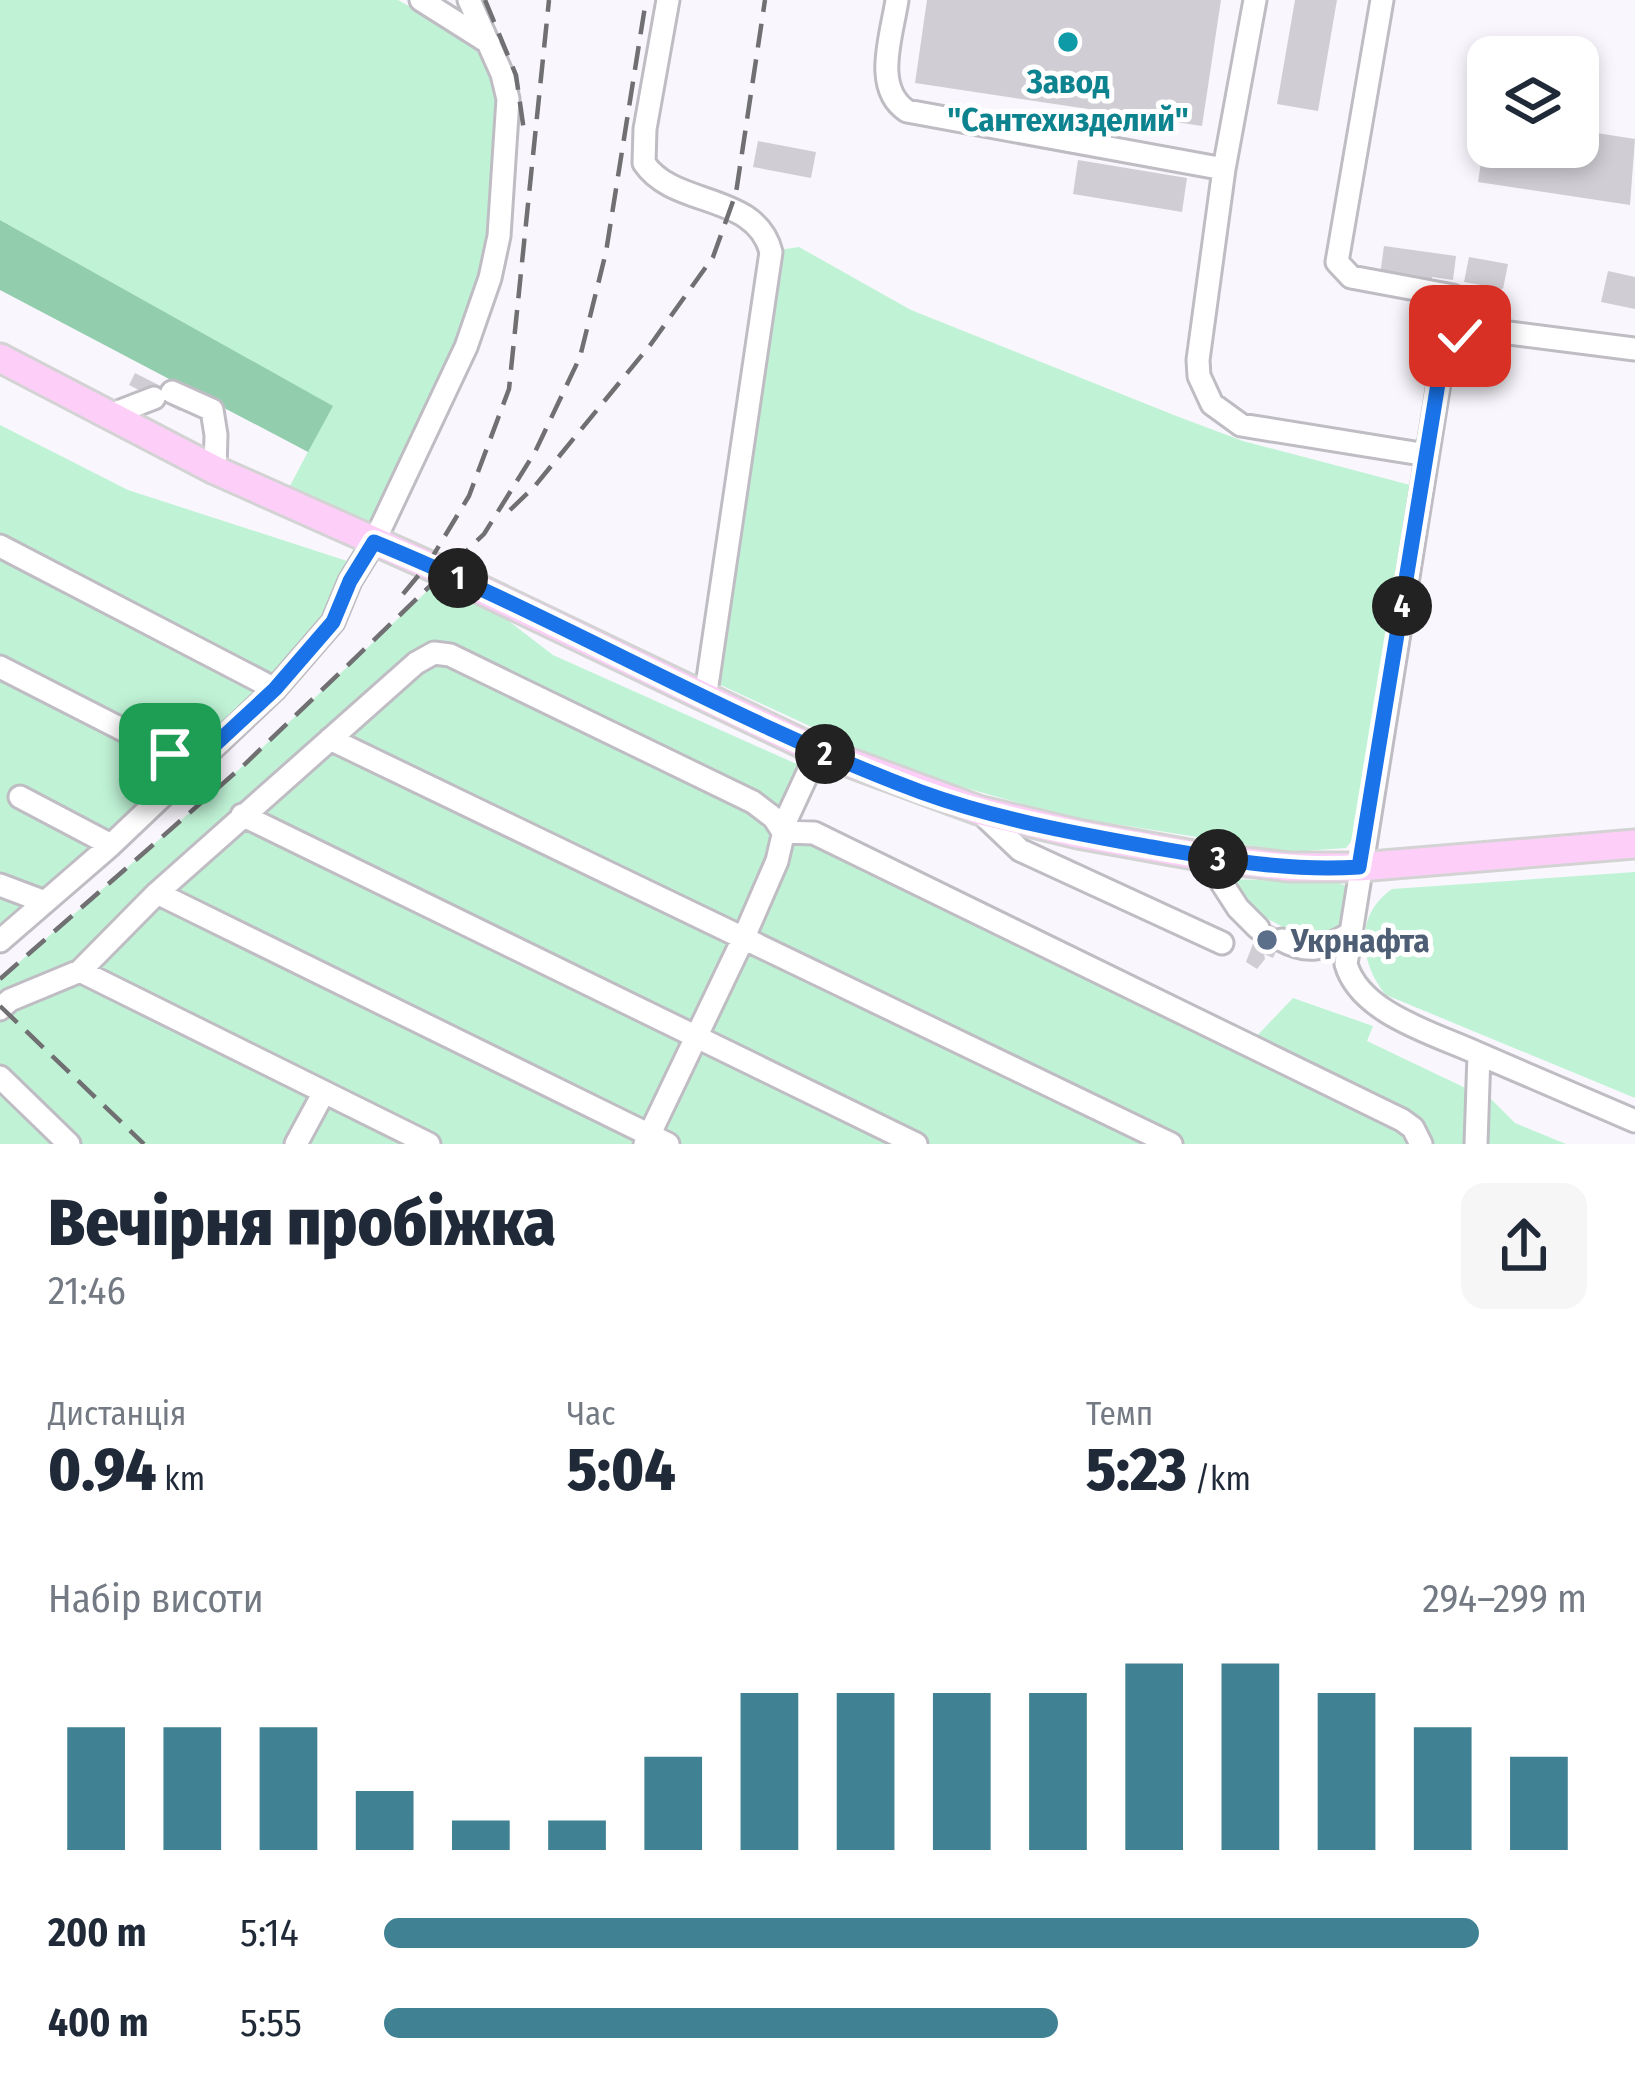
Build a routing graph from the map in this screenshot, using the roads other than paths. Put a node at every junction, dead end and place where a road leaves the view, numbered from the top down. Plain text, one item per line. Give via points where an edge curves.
1 (421, 0) edge
2 (469, 0) edge
3 (668, 0) edge
4 (897, 0) edge
5 (1255, 0) edge
6 (1382, 0) edge
7 (489, 43) junction
8 (1224, 169) junction
9 (1635, 349) edge
10 (0, 358) edge
11 (1442, 359) junction
12 (110, 415) junction
13 (1426, 455) junction
14 (215, 470) junction
15 (374, 542) junction
16 (0, 546) edge
17 (0, 667) edge
18 (275, 689) junction
19 (705, 699) junction
20 (330, 739) junction
21 (818, 751) junction
22 (193, 765) junction
23 (20, 797) dead end
24 (978, 810) junction
25 (242, 815) junction
26 (783, 832) junction
27 (110, 844) junction
28 (1635, 844) edge
29 (1205, 857) junction
30 (1359, 867) junction
31 (0, 885) edge
32 (157, 893) junction
33 (45, 902) junction
34 (1258, 928) dead end
35 (1348, 935) junction
36 (744, 937) junction
37 (1282, 940) dead end
38 (0, 941) edge
39 (1222, 943) dead end
40 (80, 971) junction
41 (0, 1009) edge
42 (696, 1036) junction
43 (1479, 1054) junction
44 (0, 1077) edge
45 (324, 1092) junction
46 (1635, 1121) edge
47 (654, 1141) edge
48 (67, 1143) edge
49 (296, 1144) edge
50 (428, 1144) edge
51 (916, 1144) edge
52 (1171, 1144) edge
53 (1421, 1144) edge
54 (1476, 1144) edge

1 - 7 street
2 - 7 street
3 - 19 street via 644,163 661,180 749,218 771,252
4 - 8 street via 886,80 907,111
5 - 8 street
6 - 11 street via 1337,262 1351,277 1453,296
7 - 15 street via 508,99 490,278 447,392
8 - 13 street via 1198,360 1212,404 1241,425
9 - 11 street via 1478,329 1460,336
10 - 12 main road
11 - 13 street
12 - 14 main road
12 - 14 street via 163,395 212,410
13 - 30 street
14 - 15 main road
15 - 18 street via 333,622
15 - 19 main road
16 - 18 street
17 - 22 street
18 - 22 street
19 - 21 main road
20 - 25 street
20 - 26 street via 425,656 443,653 753,802
20 - 36 street
21 - 24 main road
21 - 26 street
22 - 27 street
23 - 27 street
24 - 29 main road
24 - 39 street via 1020,850
25 - 32 street
25 - 42 street
26 - 36 street
26 - 53 street via 814,833 1045,945 1402,1120
27 - 33 street
28 - 30 main road
29 - 30 main road
29 - 34 street
30 - 35 street
31 - 33 street
32 - 40 street
32 - 47 street
33 - 38 street
35 - 37 street via 1314,950
35 - 43 street via 1350,979 1372,1001
36 - 42 street
36 - 52 street
40 - 41 street
40 - 45 street
42 - 47 street
42 - 51 street
43 - 46 street
43 - 54 street
44 - 48 street
45 - 49 street
45 - 50 street

